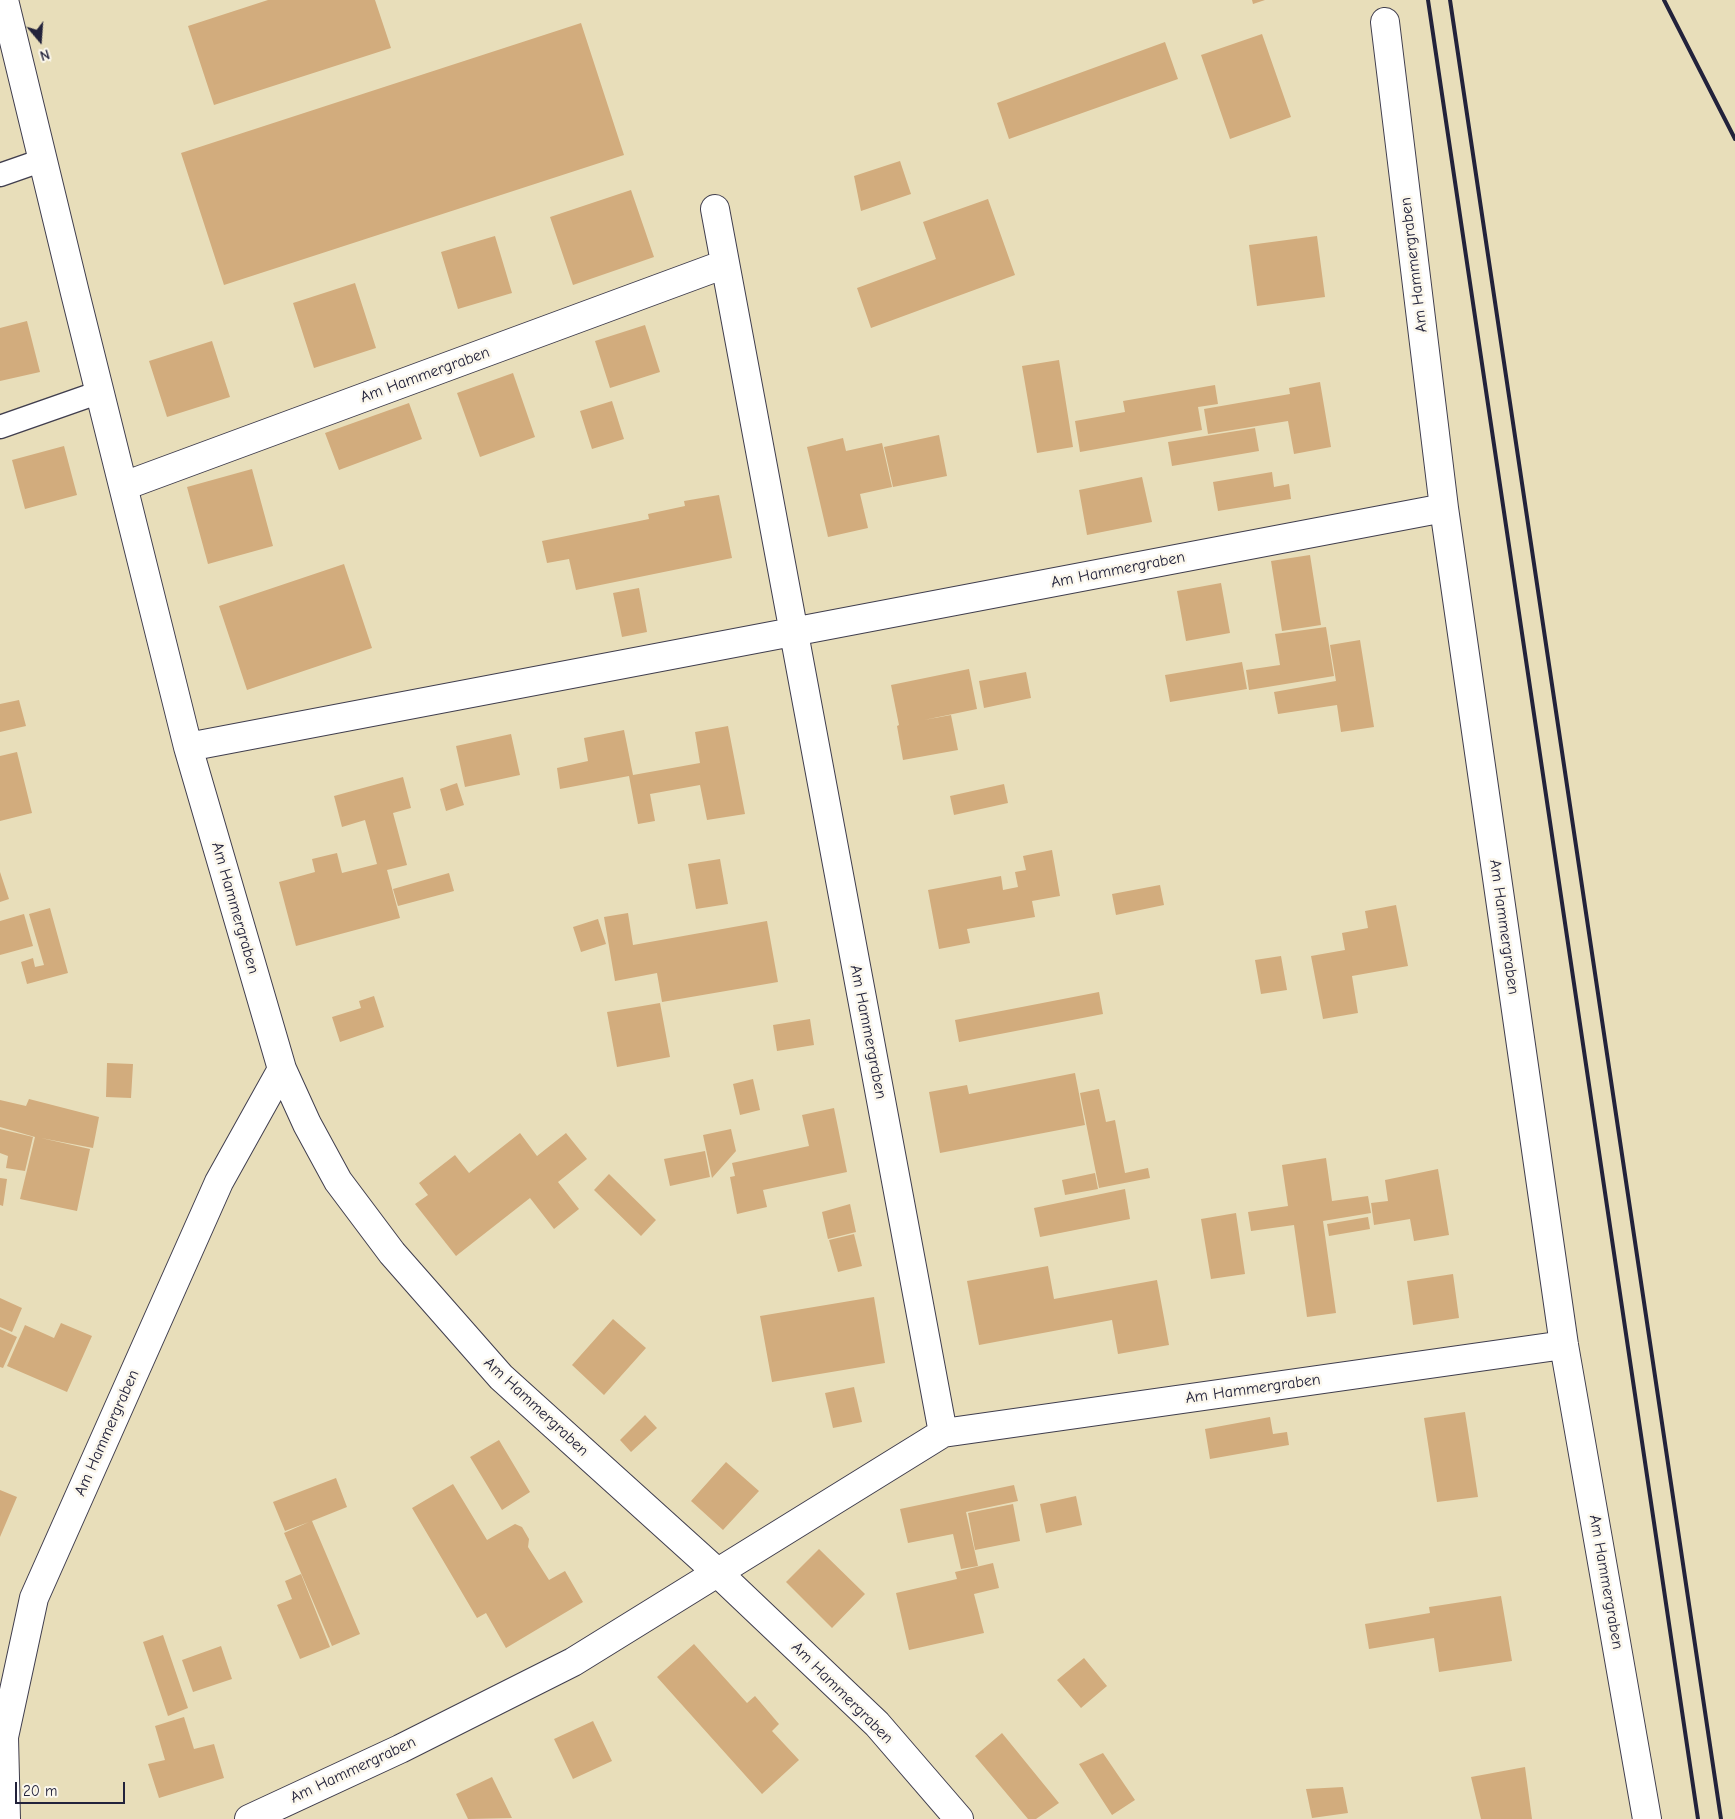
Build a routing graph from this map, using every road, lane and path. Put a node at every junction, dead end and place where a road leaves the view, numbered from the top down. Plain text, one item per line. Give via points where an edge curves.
1 (4, 0) edge
2 (1385, 22) dead end
3 (43, 160) junction
4 (0, 175) edge
5 (715, 209) dead end
6 (726, 264) junction
7 (100, 392) junction
8 (0, 427) edge
9 (124, 486) junction
10 (1444, 508) junction
11 (793, 631) junction
12 (188, 747) junction
13 (282, 1069) junction
14 (1564, 1345) junction
15 (943, 1433) junction
16 (718, 1573) junction
17 (6, 1819) edge
18 (249, 1819) edge
19 (959, 1819) edge
20 (1648, 1819) edge

1 - 3 street, Am Hammergraben
2 - 10 street, Am Hammergraben
3 - 4 lane
3 - 7 street, Am Hammergraben
5 - 6 street, Am Hammergraben
6 - 9 street, Am Hammergraben
6 - 11 street, Am Hammergraben
7 - 8 lane
7 - 9 street, Am Hammergraben
9 - 12 street, Am Hammergraben
10 - 11 street, Am Hammergraben
10 - 14 street, Am Hammergraben
11 - 12 street, Am Hammergraben
11 - 15 street, Am Hammergraben
12 - 13 street, Am Hammergraben
13 - 16 street, Am Hammergraben via 338,1181 392,1254 501,1377
13 - 17 street, Am Hammergraben via 220,1182 34,1598 4,1737
14 - 15 street, Am Hammergraben
14 - 20 street, Am Hammergraben
15 - 16 street, Am Hammergraben
16 - 18 street, Am Hammergraben via 573,1662 400,1750
16 - 19 street, Am Hammergraben via 877,1724

